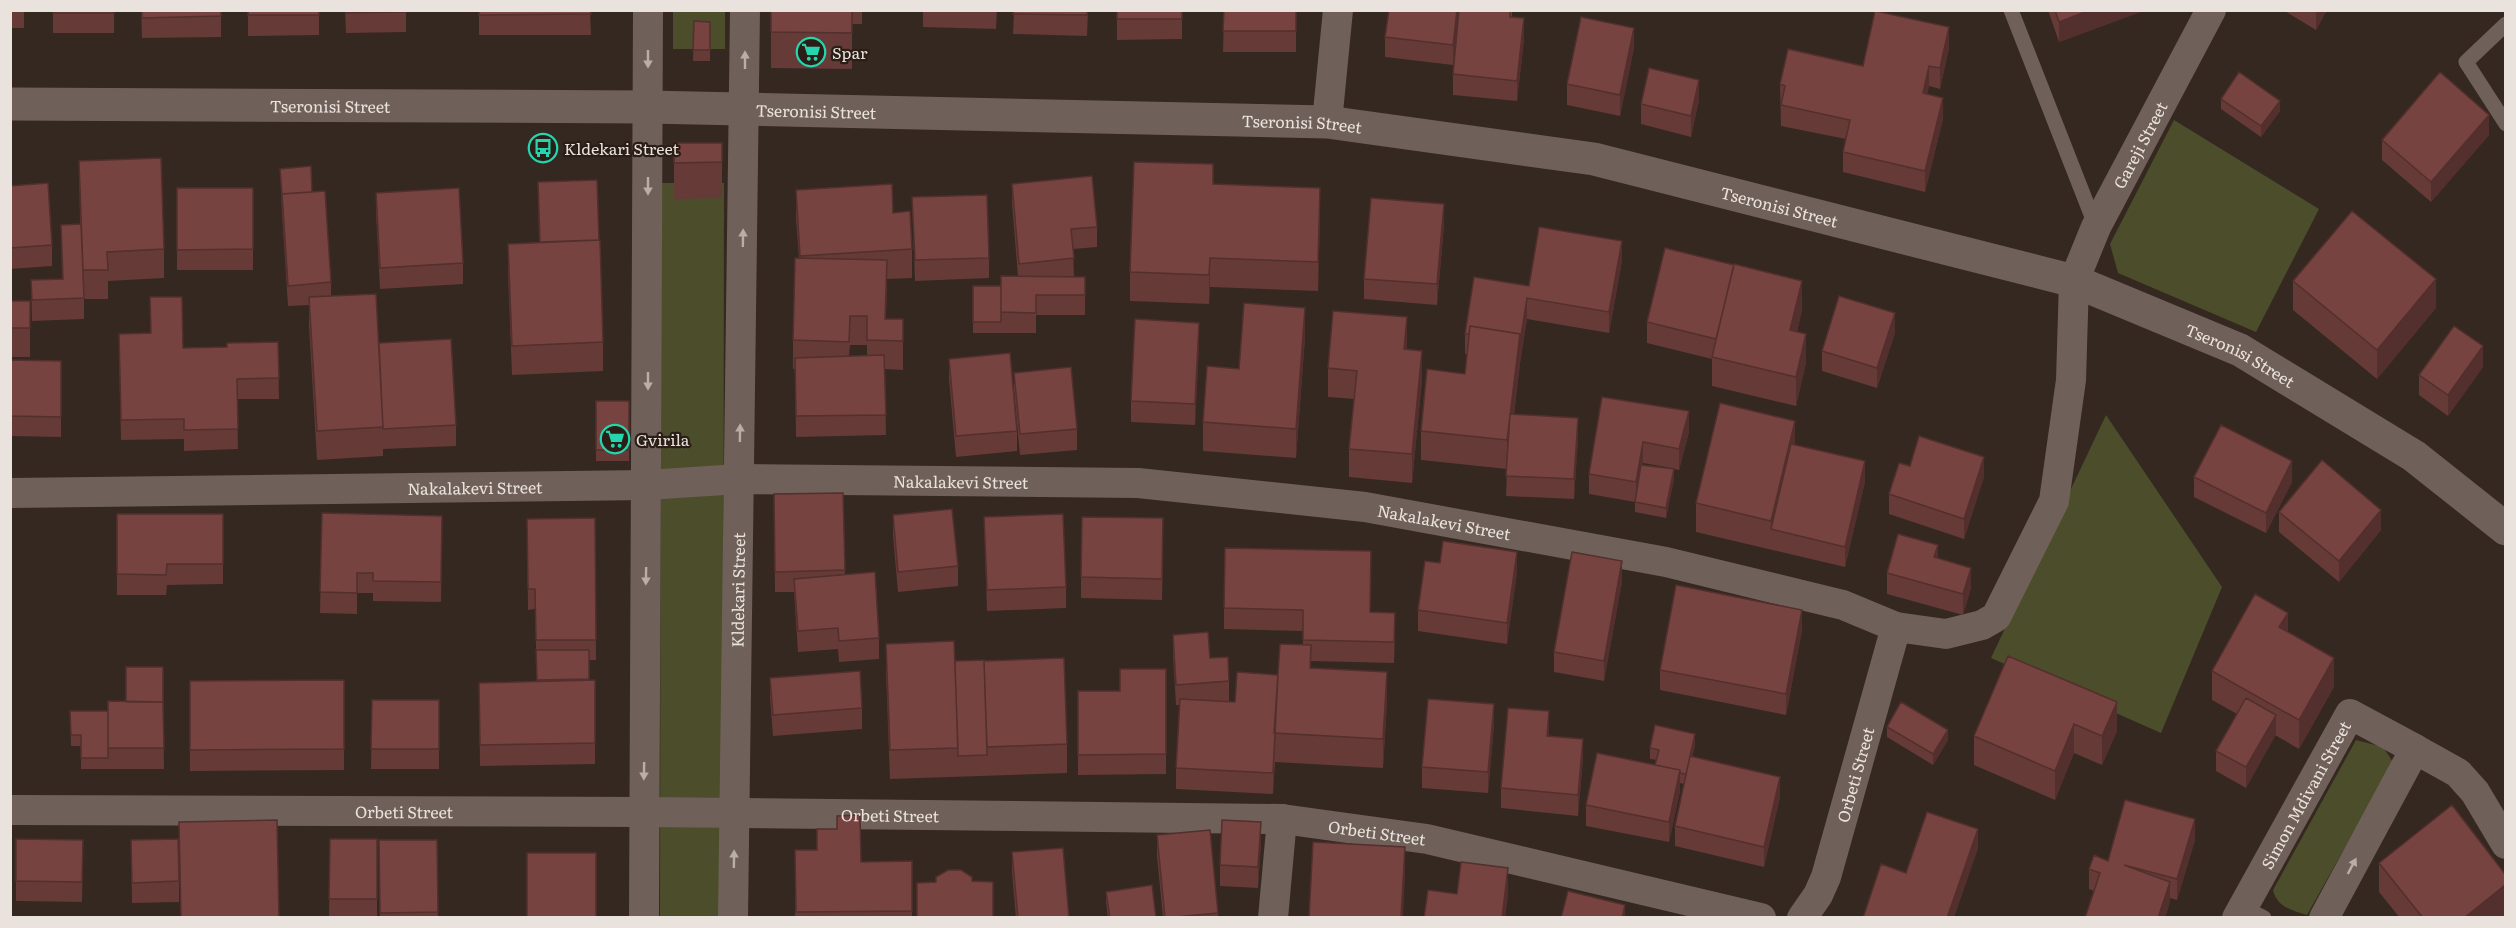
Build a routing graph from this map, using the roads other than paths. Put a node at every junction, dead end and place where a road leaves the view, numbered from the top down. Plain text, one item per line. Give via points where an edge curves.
1 (648, 10) edge
2 (745, 10) edge
3 (1338, 10) edge
4 (2011, 10) edge
5 (2211, 10) edge
6 (2505, 24) edge
7 (10, 104) edge
8 (648, 106) junction
9 (745, 110) junction
10 (1327, 122) junction
11 (2505, 124) edge
12 (2096, 227) junction
13 (2074, 281) junction
14 (739, 479) junction
15 (647, 485) junction
16 (10, 493) edge
17 (2505, 529) edge
18 (1896, 627) junction
19 (2415, 749) junction
20 (10, 810) edge
21 (644, 812) junction
22 (735, 813) junction
23 (1282, 819) junction
24 (2505, 844) edge
25 (2248, 914) edge
26 (644, 918) edge
27 (733, 918) edge
28 (1274, 918) edge
29 (1761, 918) edge
30 (1802, 918) edge
31 (2324, 918) edge

1 -> 8 street
9 -> 2 street, Kldekari Street
3 - 10 street
4 - 12 lane
5 - 12 street, Gareji Street
6 - 11 lane via 2466,62
7 - 8 street, Tseronisi Street
8 - 9 street, Tseronisi Street
8 -> 15 street
9 - 10 street, Tseronisi Street
14 -> 9 street, Kldekari Street
10 - 13 street, Tseronisi Street via 1594,159
12 - 13 street, Gareji Street
13 - 17 street, Tseronisi Street via 2240,350 2414,456
13 - 18 street, Nakalakevi Street via 2071,380 2054,501 1996,617 1982,625 1946,634
14 - 15 street, Nakalakevi Street
14 - 18 street, Nakalakevi Street via 1138,483 1365,507 1666,562 1844,605
14 - 22 street, Kldekari Street
15 - 16 street, Nakalakevi Street
15 -> 21 street
18 - 30 street, Orbeti Street via 1826,877
19 - 24 street via 2458,773 2475,792
19 - 25 street, Simon Mdivani Street via 2350,714
31 -> 19 street
20 - 21 street, Orbeti Street
21 - 22 street, Orbeti Street
21 - 26 street
22 - 23 street, Orbeti Street
27 -> 22 street, Kldekari Street
23 - 28 street
23 - 29 street, Orbeti Street via 1427,839

